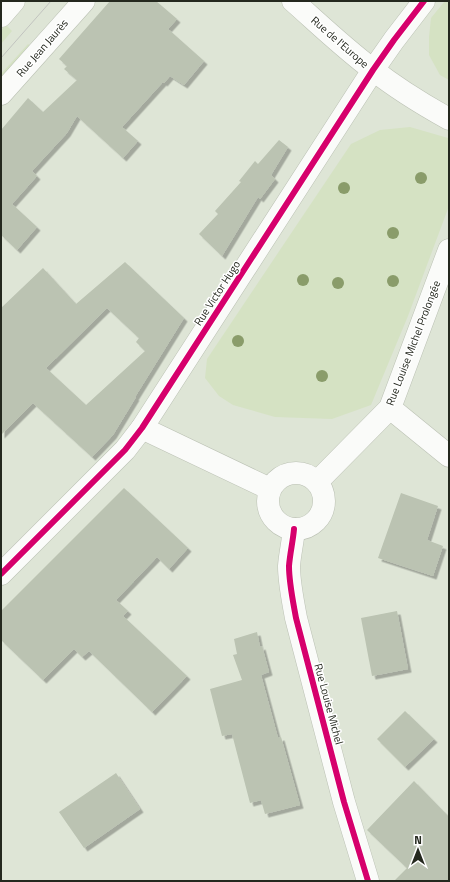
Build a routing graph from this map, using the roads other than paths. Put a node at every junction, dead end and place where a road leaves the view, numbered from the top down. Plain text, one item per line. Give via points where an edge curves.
1 (14, 1) edge
2 (293, 1) edge
3 (424, 1) edge
4 (78, 3) edge
5 (1, 16) edge
6 (373, 70) junction
7 (1, 94) edge
8 (449, 119) edge
9 (449, 250) edge
10 (390, 408) junction
11 (142, 428) junction
12 (449, 456) edge
13 (317, 482) junction
14 (270, 489) junction
15 (294, 529) junction
16 (1, 574) edge
17 (368, 881) edge

1 - 5 street
2 - 6 street, Rue de l'Europe via 335,40
3 - 6 street, Rue Victor Hugo
4 - 7 street, Rue Jean Jaurès
6 - 8 street, Rue de l'Europe
6 - 11 street, Rue Victor Hugo
9 - 10 street, Rue Louise Michel Prolongée
10 - 12 street
10 - 13 street, Rue Louise Michel Prolongée
11 - 14 street
11 - 16 street, Rue Victor Hugo via 125,450
13 - 14 street via 310,476 292,473 283,476
13 - 15 street via 324,499 319,517 313,524
14 - 15 street via 268,503 272,515 278,522
15 - 17 street, Rue Louise Michel via 289,565 296,618 342,796

